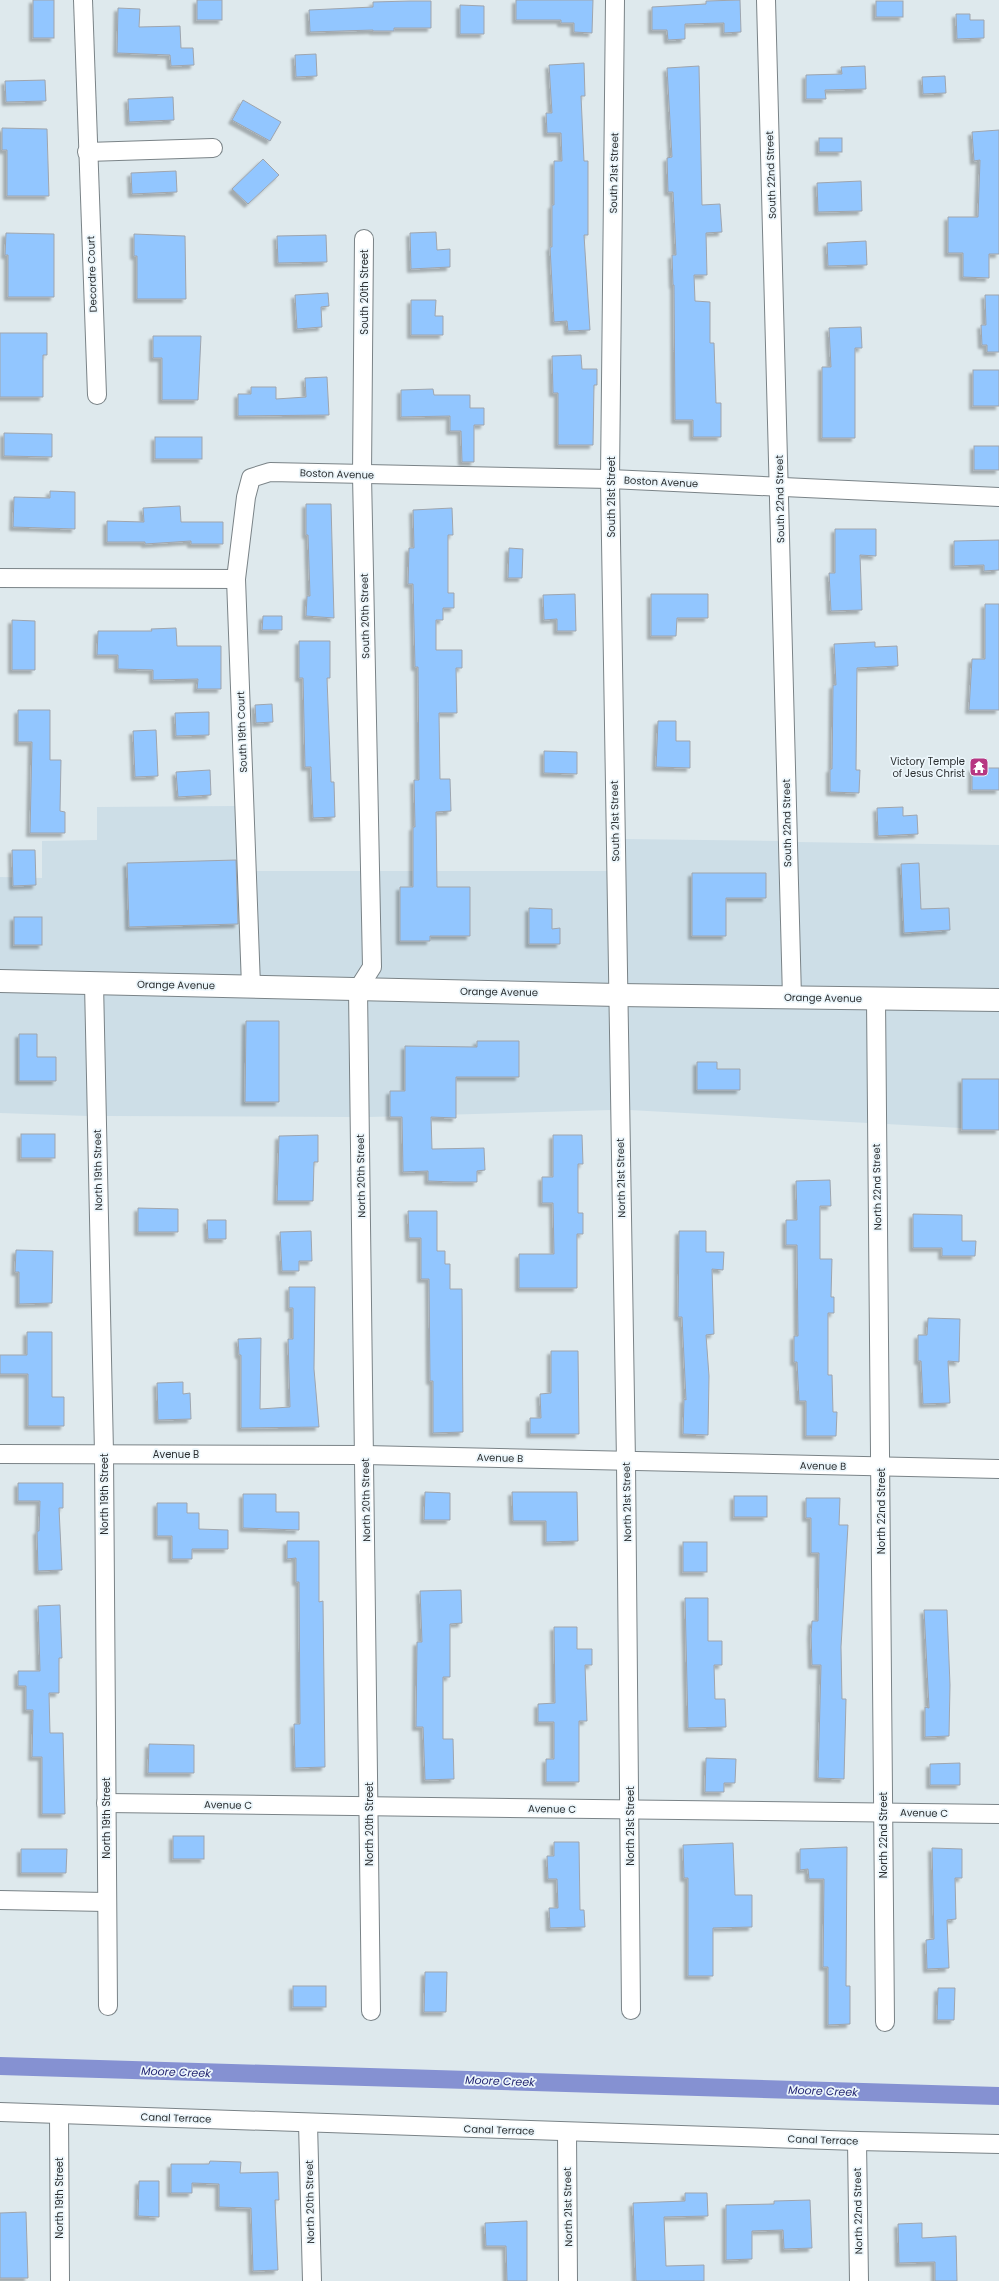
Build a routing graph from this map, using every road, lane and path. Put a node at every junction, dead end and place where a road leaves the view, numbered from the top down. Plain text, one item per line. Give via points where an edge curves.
1 (83, 0) edge
2 (616, 0) edge
3 (766, 0) edge
4 (213, 148) dead end
5 (87, 152) junction
6 (364, 239) dead end
7 (97, 395) dead end
8 (362, 475) junction
9 (251, 478) joint
10 (610, 479) junction
11 (779, 487) junction
12 (999, 497) edge
13 (0, 578) edge
14 (236, 579) junction
15 (0, 980) edge
16 (94, 983) junction
17 (251, 986) junction
18 (358, 989) junction
19 (618, 995) junction
20 (792, 998) junction
21 (876, 999) junction
22 (999, 1000) edge
23 (104, 1453) junction
24 (0, 1454) edge
25 (365, 1455) junction
26 (626, 1462) junction
27 (881, 1467) junction
28 (999, 1469) edge
29 (106, 1803) junction
30 (369, 1807) junction
31 (630, 1810) junction
32 (883, 1813) junction
33 (999, 1814) edge
34 (0, 1900) edge
35 (106, 1902) junction
36 (108, 2006) dead end
37 (630, 2010) dead end
38 (371, 2011) dead end
39 (885, 2022) dead end
40 (0, 2112) edge
41 (59, 2114) junction
42 (308, 2123) junction
43 (567, 2132) junction
44 (857, 2141) junction
45 (999, 2144) edge
46 (60, 2281) edge
47 (312, 2281) edge
48 (568, 2281) edge
49 (859, 2281) edge

1 - 5 street, Decordre Court
2 - 10 street, South 21st Street
3 - 11 street, South 22nd Street
4 - 5 street
5 - 7 street, Decordre Court
6 - 8 street, South 20th Street
8 - 9 street, Boston Avenue via 270,472
8 - 10 street, Boston Avenue
8 - 18 street, South 20th Street via 372,967
9 - 14 street, South 19th Court via 246,497
10 - 11 street, Boston Avenue
10 - 19 street, South 21st Street
11 - 12 street, Boston Avenue
11 - 20 street, South 22nd Street
13 - 14 street
14 - 17 street, South 19th Court
15 - 16 main road, Orange Avenue
16 - 17 main road, Orange Avenue
16 - 23 street, North 19th Street
17 - 18 main road, Orange Avenue
18 - 19 main road, Orange Avenue
18 - 25 street, North 20th Street
19 - 20 main road, Orange Avenue
19 - 26 street, North 21st Street
20 - 21 main road, Orange Avenue
21 - 22 main road, Orange Avenue
21 - 27 street, North 22nd Street
23 - 24 street, Avenue B
23 - 25 street, Avenue B
23 - 29 street, North 19th Street
25 - 26 street, Avenue B
25 - 30 street, North 20th Street
26 - 27 street, Avenue B
26 - 31 street, North 21st Street
27 - 28 street, Avenue B
27 - 32 street, North 22nd Street
29 - 30 street, Avenue C
29 - 35 street, North 19th Street
30 - 31 street, Avenue C
30 - 38 street, North 20th Street
31 - 32 street, Avenue C
31 - 37 street, North 21st Street
32 - 33 street, Avenue C
32 - 39 street, North 22nd Street
34 - 35 street
35 - 36 street, North 19th Street
40 - 41 street, Canal Terrace
41 - 42 street, Canal Terrace
41 - 46 street, North 19th Street
42 - 43 street, Canal Terrace
42 - 47 street, North 20th Street
43 - 44 street, Canal Terrace
43 - 48 street, North 21st Street
44 - 45 street, Canal Terrace
44 - 49 street, North 22nd Street

